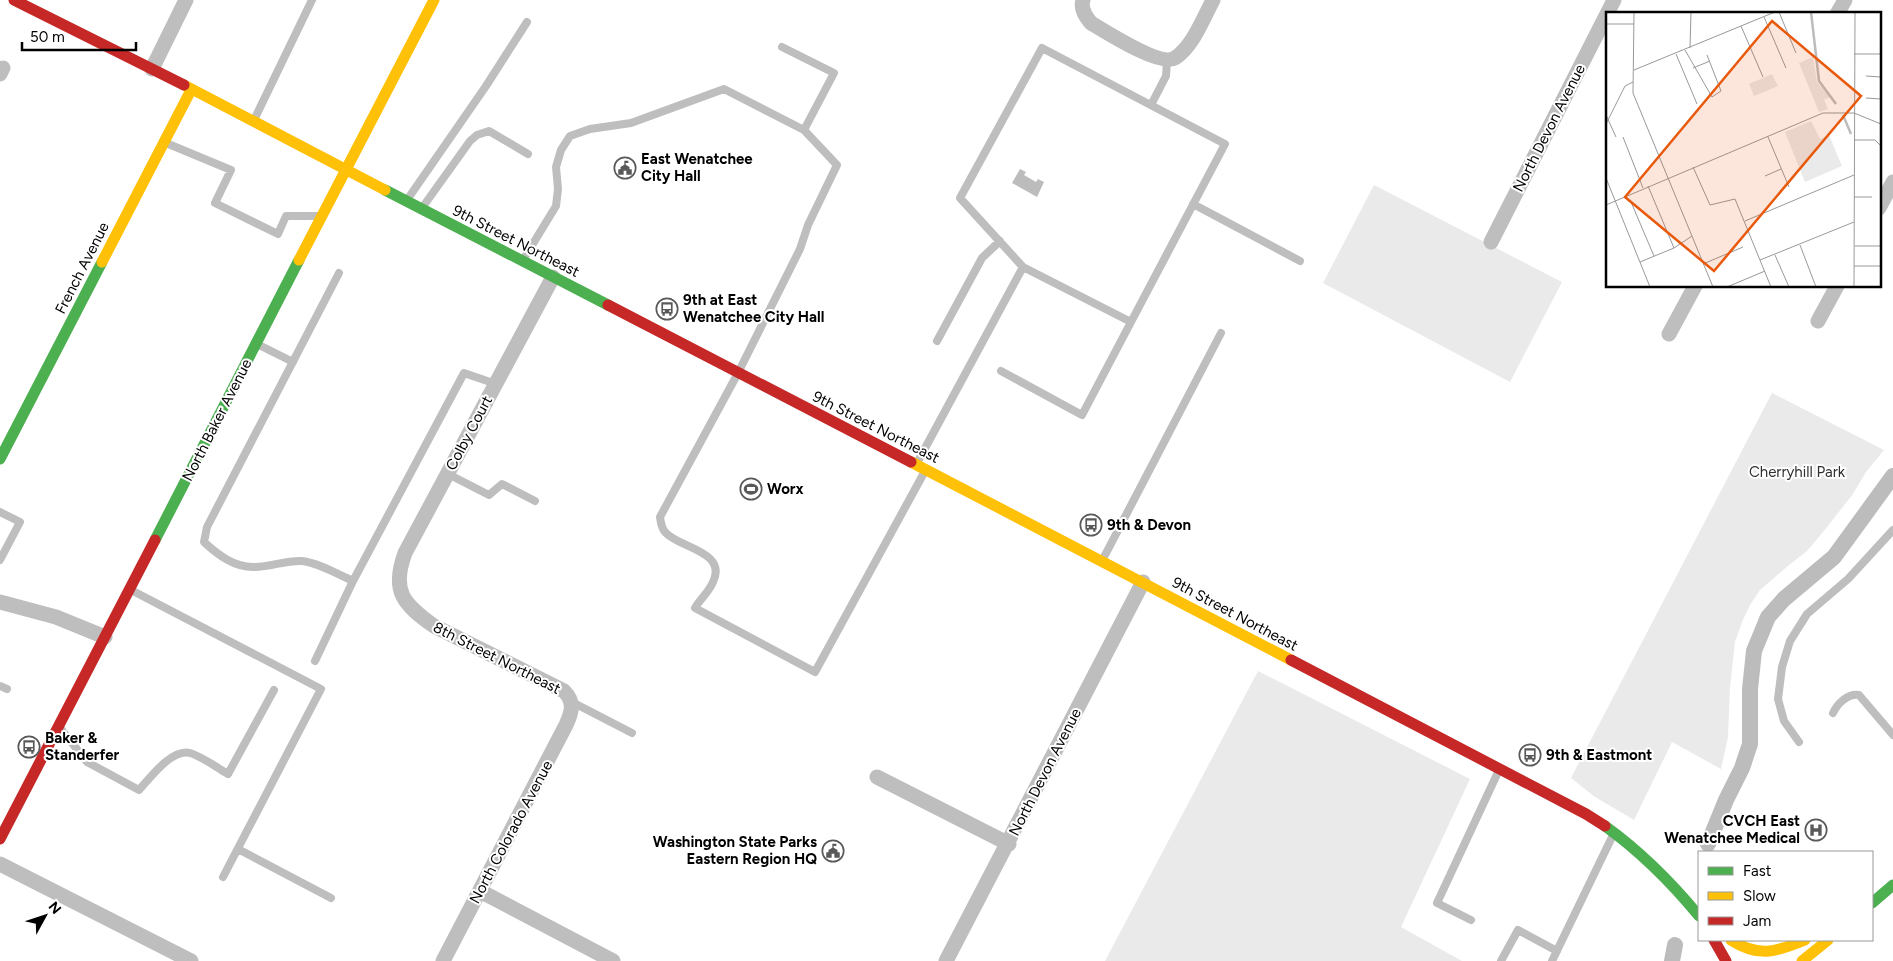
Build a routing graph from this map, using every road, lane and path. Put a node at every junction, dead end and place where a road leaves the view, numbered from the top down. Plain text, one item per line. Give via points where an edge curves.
1 (14, 0) edge
2 (186, 0) edge
3 (312, 0) edge
4 (434, 0) edge
5 (1083, 0) edge
6 (1213, 0) edge
7 (1614, 0) edge
8 (1844, 0) edge
9 (1608, 12) edge
10 (1838, 12) edge
11 (1606, 16) edge
12 (527, 22) dead end
13 (782, 48) dead end
14 (1167, 60) junction
15 (152, 69) junction
16 (191, 90) junction
17 (1150, 105) junction
18 (253, 122) junction
19 (804, 130) junction
20 (164, 142) junction
21 (528, 154) dead end
22 (347, 171) junction
23 (1893, 182) edge
24 (406, 202) junction
25 (1193, 204) junction
26 (1880, 206) edge
27 (421, 209) junction
28 (323, 216) junction
29 (1000, 241) junction
30 (1491, 242) dead end
31 (1300, 261) dead end
32 (522, 262) junction
33 (1023, 266) junction
34 (339, 273) dead end
35 (552, 277) junction
36 (1693, 288) edge
37 (1836, 288) edge
38 (1818, 321) dead end
39 (1131, 322) junction
40 (1221, 333) dead end
41 (1669, 334) dead end
42 (937, 341) dead end
43 (257, 344) junction
44 (292, 362) junction
45 (1001, 371) dead end
46 (738, 373) junction
47 (496, 384) junction
48 (0, 459) edge
49 (921, 467) junction
50 (448, 474) junction
51 (536, 500) dead end
52 (0, 512) edge
53 (1893, 530) edge
54 (0, 560) edge
55 (1102, 561) junction
56 (353, 582) junction
57 (1144, 582) junction
58 (129, 589) junction
59 (401, 592) joint
60 (1, 606) edge
61 (105, 637) junction
62 (315, 661) dead end
63 (274, 690) dead end
64 (572, 702) junction
65 (1833, 713) dead end
66 (59, 725) junction
67 (632, 733) dead end
68 (1893, 735) edge
69 (1799, 742) dead end
70 (1500, 768) junction
71 (877, 777) dead end
72 (1614, 831) junction
73 (0, 839) edge
74 (1008, 844) junction
75 (238, 849) junction
76 (0, 864) edge
77 (224, 877) dead end
78 (1893, 885) edge
79 (480, 891) junction
80 (331, 898) dead end
81 (1873, 902) edge
82 (1698, 914) edge
83 (1471, 920) dead end
84 (1715, 941) edge
85 (1733, 941) edge
86 (1802, 941) edge
87 (1827, 941) edge
88 (1557, 951) junction
89 (190, 961) edge
90 (443, 961) edge
91 (613, 961) edge
92 (946, 961) edge
93 (1501, 961) edge
94 (1552, 961) edge
95 (1726, 961) edge
96 (1802, 961) edge

1 - 15 main road, 9th Street Northeast
2 - 15 street
3 - 18 lane
4 - 22 main road, North Baker Avenue
5 - 14 street via 1085,15 1091,23 1150,55
6 - 14 street via 1186,48 1174,59
7 - 9 street, North Devon Avenue
8 - 10 street
11 - 30 street, North Devon Avenue
12 - 24 lane
13 - 19 lane via 834,73
14 - 17 lane via 1166,76
15 - 16 main road, 9th Street Northeast
16 - 18 main road, 9th Street Northeast
16 - 20 main road, French Avenue
17 - 25 lane via 1225,144
17 - 29 lane via 1042,48 960,198
18 - 22 main road, 9th Street Northeast
19 - 32 lane via 724,89 631,123 590,129 570,136 556,167 556,206
19 - 46 lane via 837,164 800,249
20 - 28 lane via 231,170 215,203 278,234 286,216
20 - 48 main road, French Avenue
21 - 27 lane via 490,131 477,135
22 - 24 main road, 9th Street Northeast
22 - 28 main road, North Baker Avenue
23 - 26 street
24 - 27 main road, 9th Street Northeast
25 - 31 lane
25 - 39 lane
27 - 32 main road, 9th Street Northeast
28 - 43 main road, North Baker Avenue
29 - 33 lane
29 - 42 lane via 982,258
32 - 35 main road, 9th Street Northeast
33 - 39 lane
33 - 49 lane
34 - 44 lane
35 - 46 main road, 9th Street Northeast
35 - 47 street, Colby Court
36 - 41 street
37 - 38 street
39 - 45 lane via 1082,414
40 - 55 lane
43 - 44 lane
43 - 58 main road, North Baker Avenue
44 - 56 lane via 207,527 204,542 234,564 254,567 302,562
46 - 49 main road, 9th Street Northeast
46 - 49 lane via 660,518 661,526 670,536 712,560 716,570 714,581 695,608 815,672
47 - 50 street, Colby Court
47 - 56 lane via 464,373
49 - 55 main road, 9th Street Northeast
50 - 51 lane via 489,495 502,484
50 - 59 street, Colby Court via 405,553 399,570
52 - 54 lane via 20,522
53 - 69 lane via 1848,579 1807,614 1790,642 1782,667 1778,699 1784,721
55 - 57 main road, 9th Street Northeast
56 - 62 lane
57 - 70 main road, 9th Street Northeast
57 - 74 street, North Devon Avenue
58 - 61 main road, North Baker Avenue
58 - 75 lane via 321,689
59 - 64 street, 8th Street Northeast via 409,606 434,626 552,684 564,691
60 - 61 street via 56,617
61 - 66 main road, North Baker Avenue
63 - 66 lane via 228,774 190,753 179,753 170,757 138,790 87,762
64 - 67 lane
64 - 79 street, North Colorado Avenue via 572,713
65 - 68 lane via 1848,697 1859,695
66 - 73 main road, North Baker Avenue
70 - 72 main road, 9th Street Northeast
70 - 83 lane via 1437,903
71 - 74 street
72 - 82 main road, 9th Street Northeast via 1662,874
72 - 88 lane
74 - 92 street, North Devon Avenue
75 - 77 lane
75 - 80 lane
76 - 89 street
78 - 81 main road
79 - 90 street, North Colorado Avenue
79 - 91 street
84 - 95 main road
85 - 86 main road via 1759,953
87 - 96 main road
88 - 93 lane via 1518,930
88 - 94 lane

